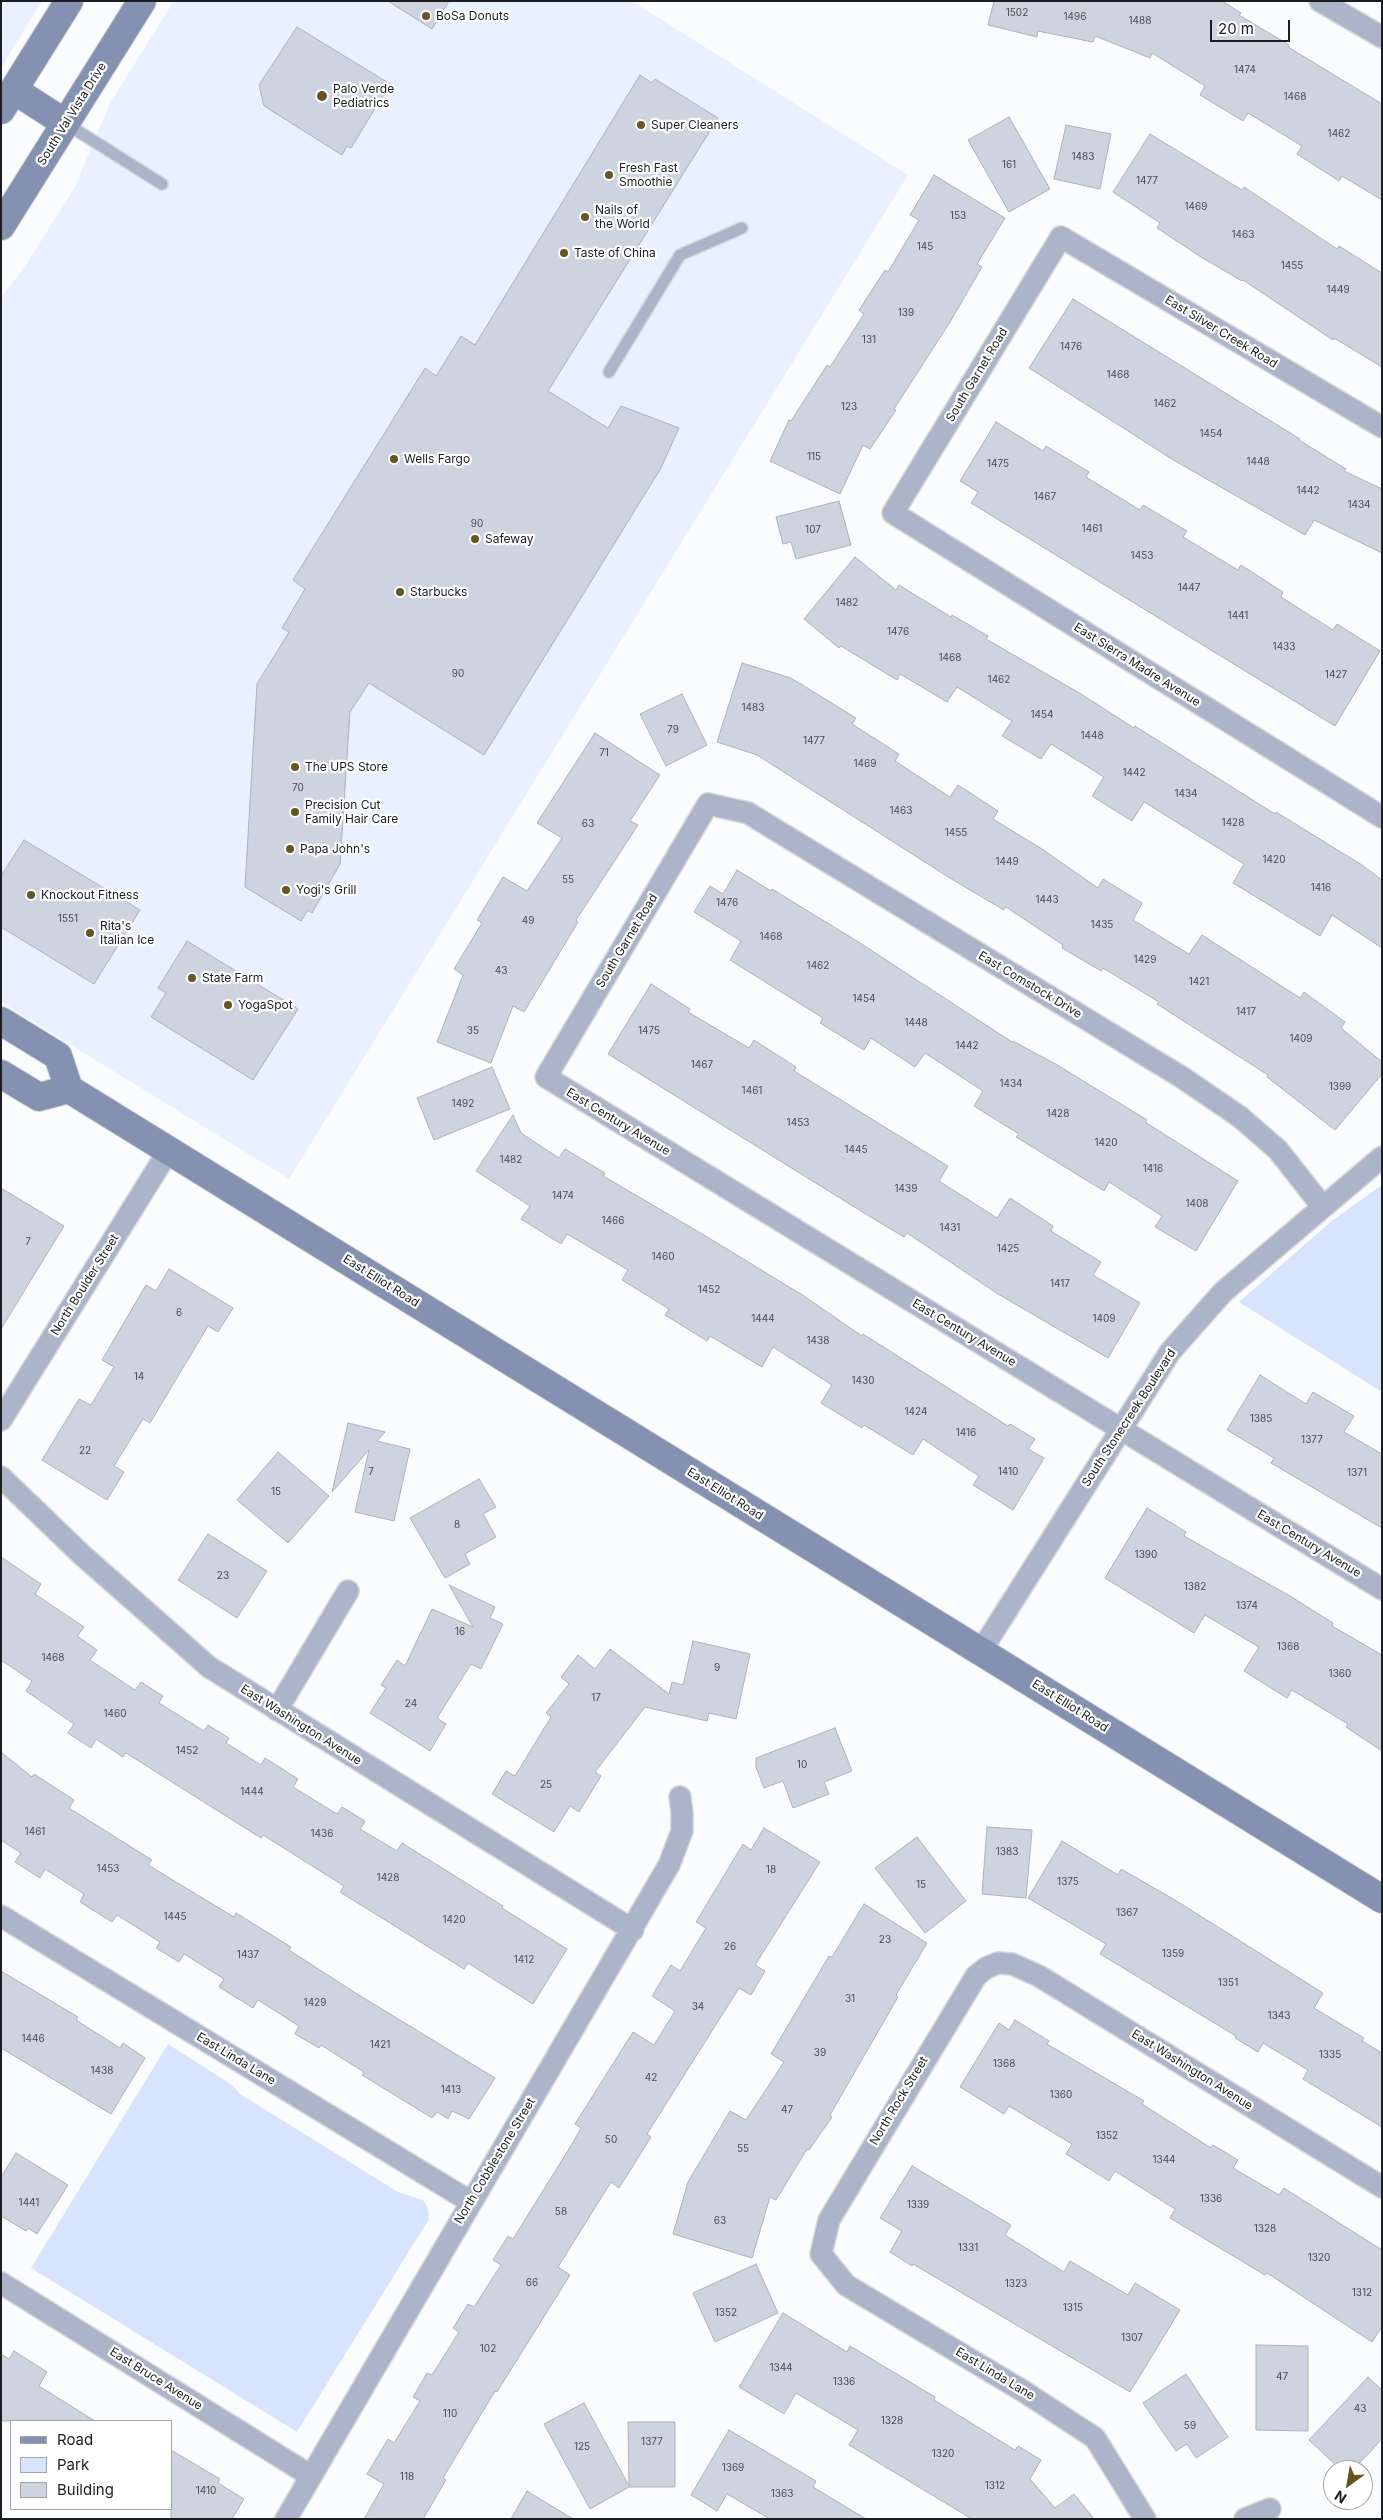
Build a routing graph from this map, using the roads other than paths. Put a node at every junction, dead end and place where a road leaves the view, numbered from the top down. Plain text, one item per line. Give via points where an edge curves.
1 (69, 1) edge
2 (142, 1) edge
3 (1320, 1) edge
4 (1382, 37) edge
5 (5, 94) edge
6 (65, 123) junction
7 (162, 184) dead end
8 (1, 226) edge
9 (742, 228) dead end
10 (1061, 237) joint
11 (609, 372) dead end
12 (1382, 427) edge
13 (893, 513) joint
14 (708, 804) joint
15 (1382, 817) edge
16 (1, 1021) edge
17 (1, 1074) edge
18 (546, 1078) joint
19 (69, 1088) junction
20 (168, 1150) junction
21 (1382, 1157) edge
22 (1322, 1206) junction
23 (1, 1420) edge
24 (1121, 1429) junction
25 (1, 1477) edge
26 (1382, 1589) edge
27 (348, 1591) dead end
28 (981, 1651) junction
29 (277, 1710) junction
30 (680, 1797) dead end
31 (1382, 1899) edge
32 (1, 1916) edge
33 (633, 1930) junction
34 (998, 1963) joint
35 (1382, 2187) edge
36 (471, 2202) junction
37 (821, 2254) joint
38 (1, 2283) edge
39 (311, 2476) junction
40 (1270, 2509) dead end
41 (286, 2519) edge
42 (1145, 2519) edge
43 (1245, 2519) edge

1 - 5 main road
2 - 6 main road, South Val Vista Drive
3 - 4 street
5 - 6 main road
6 - 7 lane
6 - 8 main road, South Val Vista Drive
9 - 11 lane via 680,255
10 - 12 street, East Silver Creek Road
10 - 13 street, South Garnet Road
13 - 15 street, East Sierra Madre Avenue
14 - 18 street, South Garnet Road
14 - 22 street, East Comstock Drive via 748,813 1183,1078 1240,1117 1278,1150
16 - 19 main road via 58,1056
17 - 19 main road via 39,1097
18 - 24 street, East Century Avenue
19 - 20 main road, East Elliot Road
20 - 23 street, North Boulder Street
20 - 28 main road, East Elliot Road
21 - 22 street, South Stonecreek Boulevard
22 - 24 street, South Stonecreek Boulevard via 1223,1292 1170,1352
24 - 26 street, East Century Avenue
24 - 28 street, South Stonecreek Boulevard
25 - 29 street, East Washington Avenue via 81,1554 209,1667
27 - 29 street
28 - 31 main road, East Elliot Road
29 - 33 street, East Washington Avenue
30 - 33 street, North Cobblestone Street via 682,1831 676,1849
32 - 36 street, East Linda Lane
33 - 36 street, North Cobblestone Street
34 - 35 street, East Washington Avenue via 1012,1964 1039,1976
34 - 37 street, North Rock Street via 981,1972 968,1986 829,2220
36 - 39 street, North Cobblestone Street
37 - 42 street, East Linda Lane via 846,2285 1095,2438
38 - 39 street, East Bruce Avenue
39 - 41 street, North Cobblestone Street
40 - 43 street

